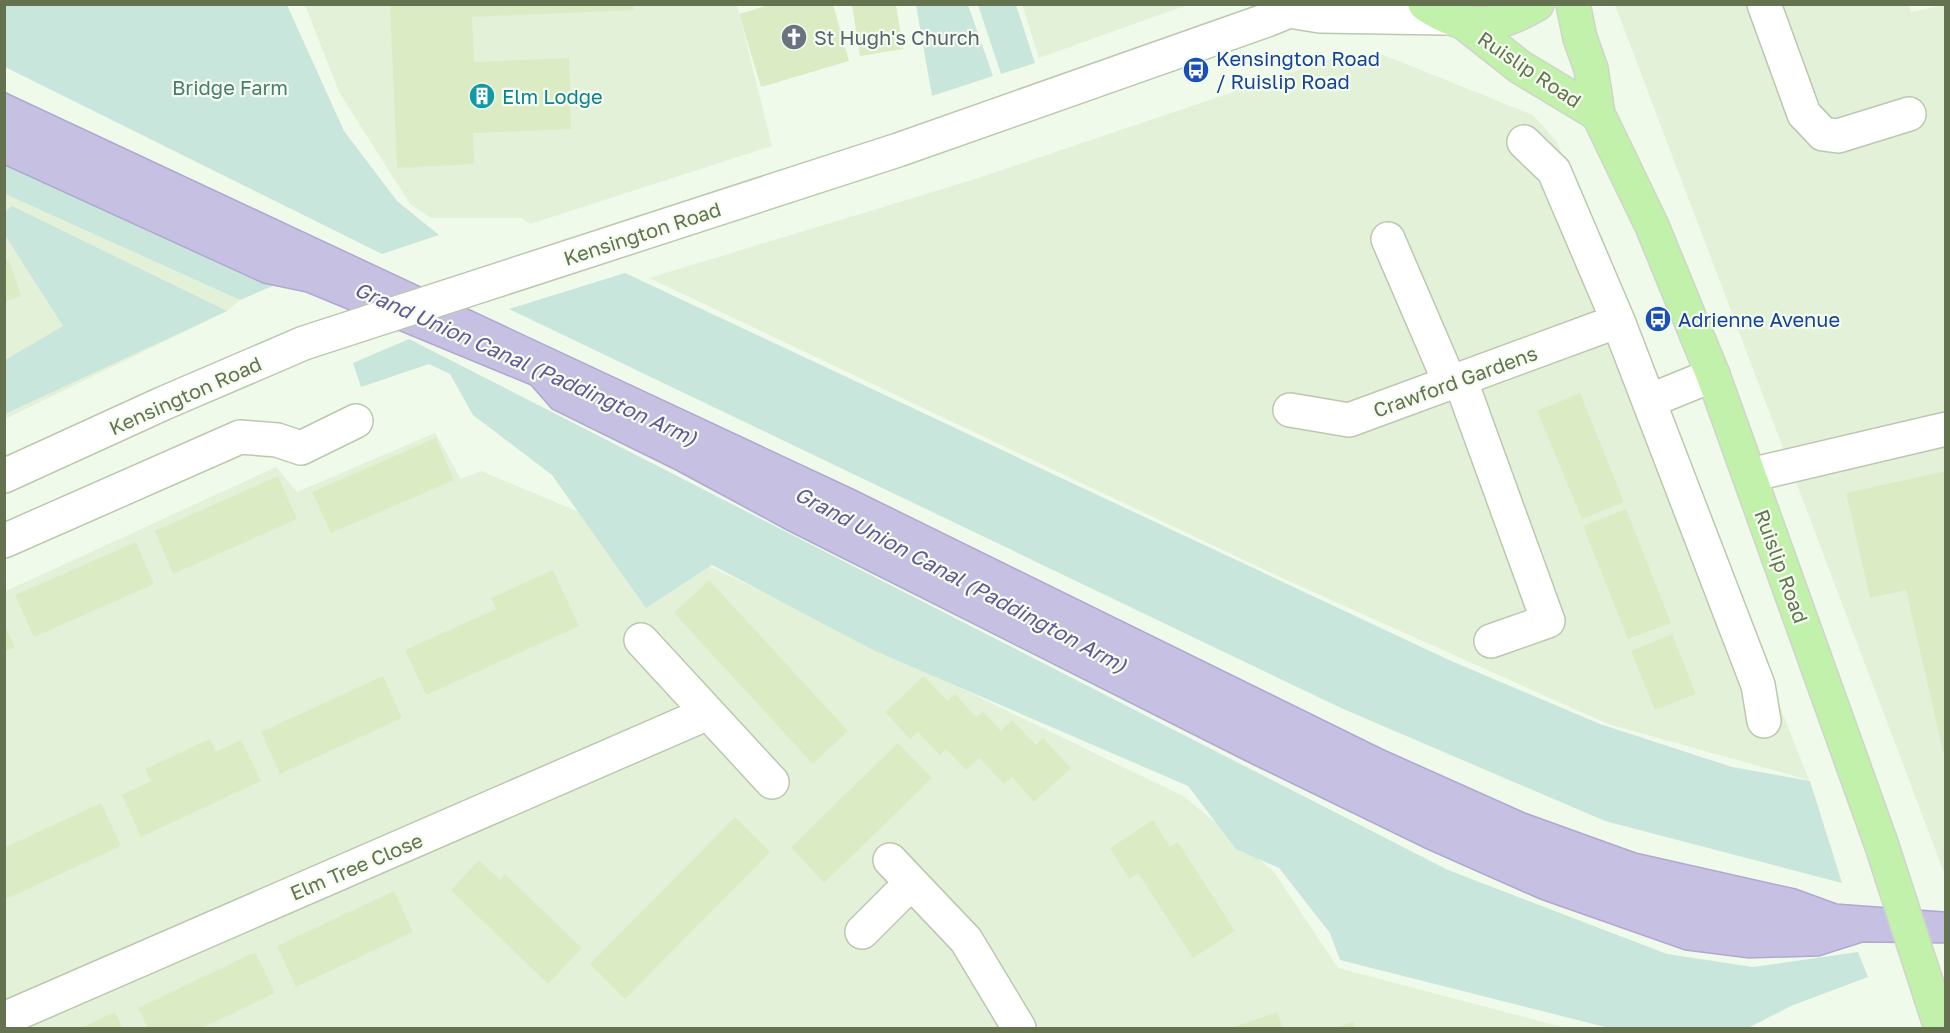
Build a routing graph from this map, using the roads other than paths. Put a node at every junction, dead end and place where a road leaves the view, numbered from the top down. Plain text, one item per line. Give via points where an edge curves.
1 (1537, 4) edge
2 (1573, 4) edge
3 (1764, 4) edge
4 (1292, 8) edge
5 (1445, 15) edge
6 (1598, 114) junction
7 (1909, 114) dead end
8 (1524, 142) dead end
9 (1388, 239) dead end
10 (1618, 321) junction
11 (1713, 375) junction
12 (1455, 381) junction
13 (1649, 401) junction
14 (1290, 410) dead end
15 (356, 421) dead end
16 (1946, 429) edge
17 (1750, 475) junction
18 (4, 476) edge
19 (4, 541) edge
20 (640, 640) dead end
21 (1491, 641) dead end
22 (708, 713) junction
23 (1764, 721) dead end
24 (772, 782) dead end
25 (862, 932) dead end
26 (1936, 1015) edge
27 (4, 1019) edge
28 (1019, 1029) edge

1 - 5 main road via 1515,18 1485,23
2 - 6 main road, Ruislip Road via 1591,69
3 - 7 street via 1804,114 1823,134 1838,135
4 - 5 street, Kensington Road via 1320,16
4 - 18 street, Kensington Road via 898,150 304,343
5 - 6 main road, Ruislip Road
6 - 11 main road, Ruislip Road via 1652,226
8 - 10 street via 1554,171
9 - 12 street
10 - 12 street, Crawford Gardens
10 - 13 street
11 - 13 street
11 - 17 main road, Ruislip Road
12 - 14 street, Crawford Gardens via 1349,420
12 - 21 street via 1548,621
13 - 23 street via 1758,685
15 - 19 street via 301,448 277,440 240,436
16 - 17 street
17 - 26 main road, Ruislip Road via 1881,843
20 - 22 street
22 - 24 street
22 - 27 street, Elm Tree Close
25 - 28 street via 900,872 966,940

